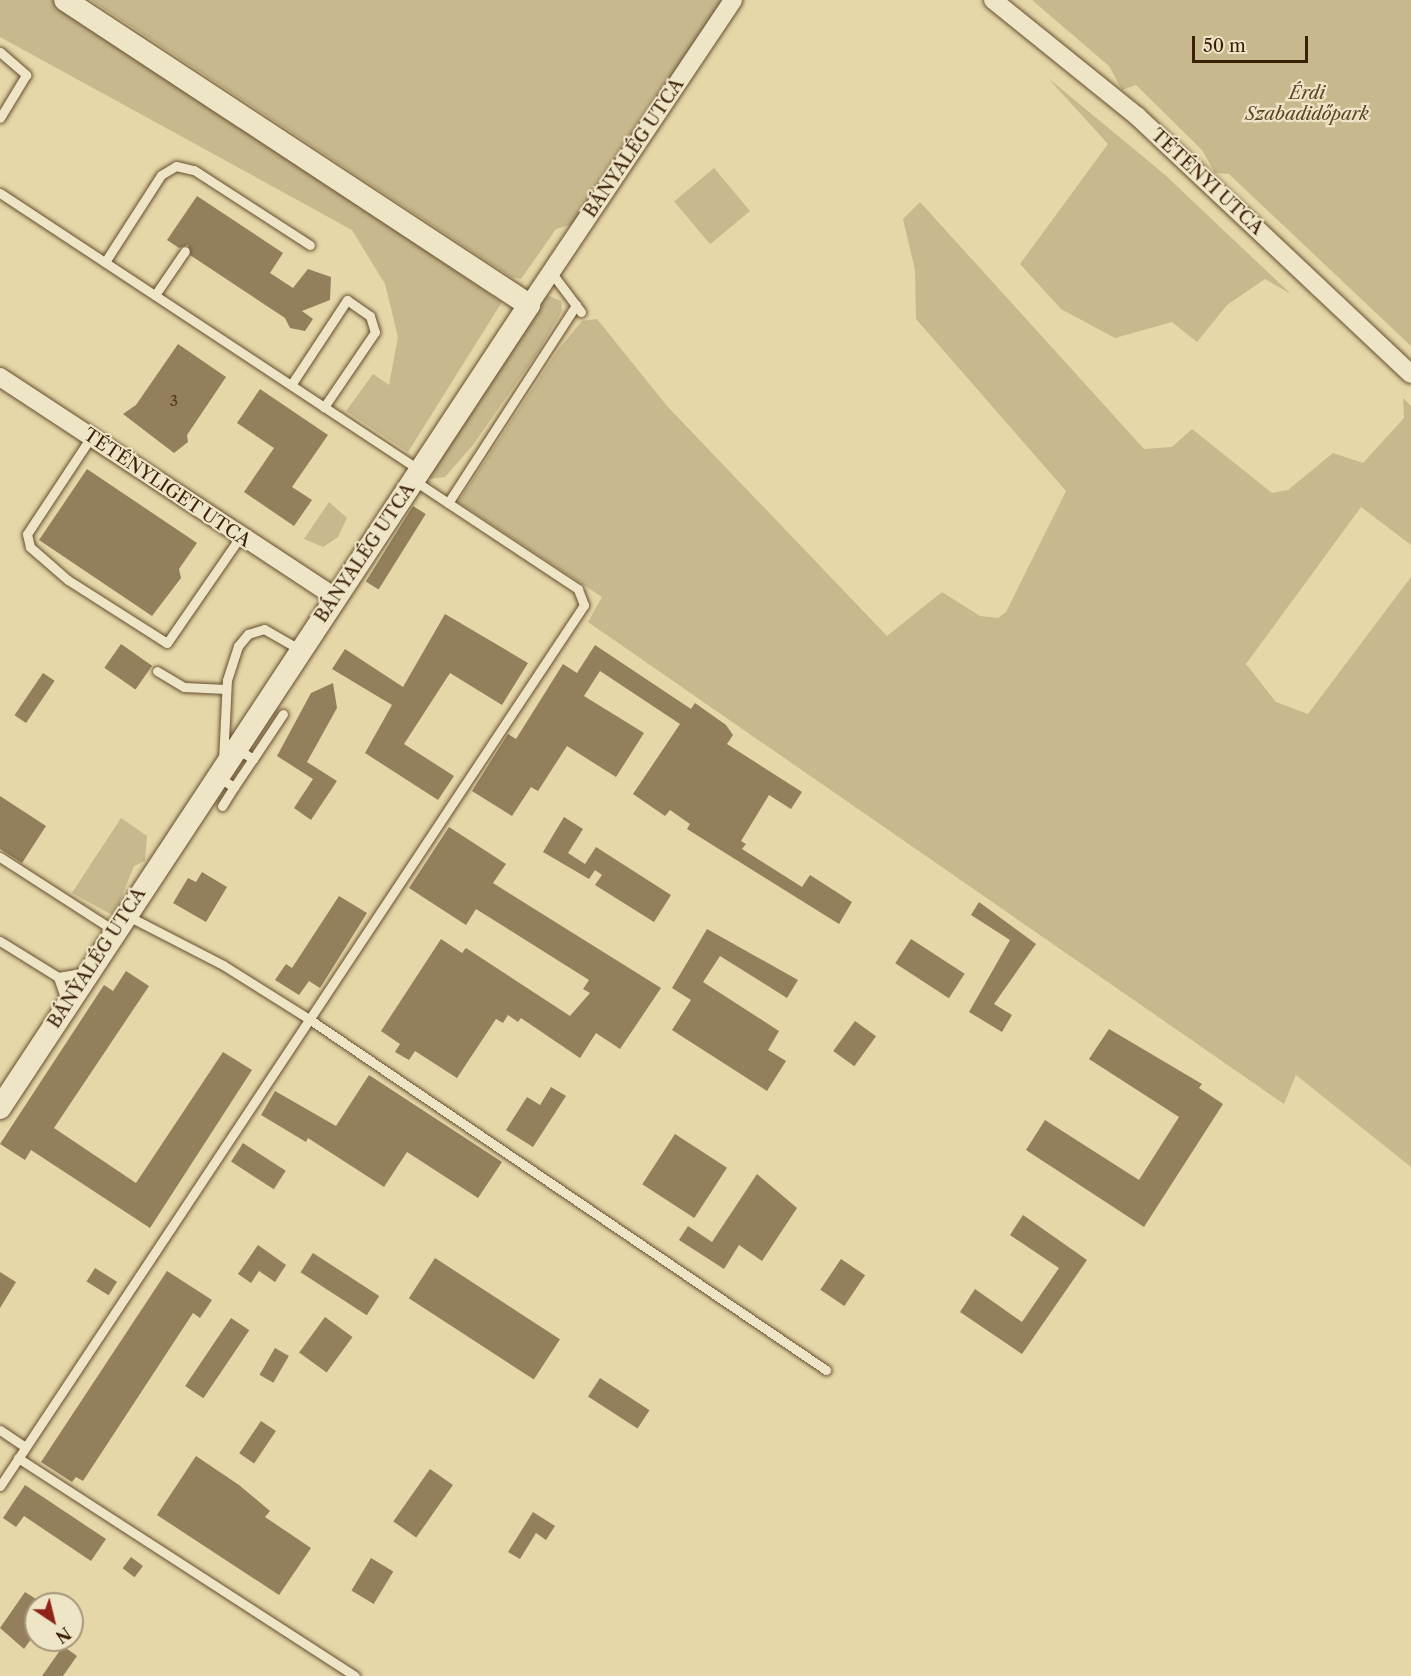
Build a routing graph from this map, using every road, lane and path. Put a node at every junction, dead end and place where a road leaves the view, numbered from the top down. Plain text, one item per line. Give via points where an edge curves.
1 (65, 0) edge
2 (733, 0) edge
3 (1001, 2) edge
4 (0, 52) edge
5 (0, 118) edge
6 (0, 193) edge
7 (310, 245) dead end
8 (184, 251) dead end
9 (105, 262) junction
10 (551, 272) junction
11 (155, 295) junction
12 (529, 305) junction
13 (1411, 374) edge
14 (0, 377) edge
15 (291, 385) junction
16 (324, 407) junction
17 (91, 437) junction
18 (418, 476) junction
19 (448, 503) junction
20 (240, 537) junction
21 (335, 597) junction
22 (299, 649) junction
23 (157, 671) dead end
24 (226, 689) junction
25 (283, 714) dead end
26 (253, 759) junction
27 (227, 768) junction
28 (222, 806) dead end
29 (0, 857) edge
30 (120, 923) junction
31 (0, 941) edge
32 (91, 968) junction
33 (58, 977) junction
34 (65, 1008) junction
35 (309, 1019) junction
36 (0, 1108) edge
37 (826, 1370) dead end
38 (0, 1430) edge
39 (26, 1447) junction
40 (18, 1458) junction
41 (0, 1486) edge
42 (355, 1676) edge

1 - 12 street
2 - 10 street, BÁNYALÉG UTCA
3 - 13 street, TÉTÉNYI UTCA via 1137,116
4 - 5 lane via 26,75
6 - 9 lane
7 - 9 lane via 194,170 176,166 161,175
8 - 11 lane
9 - 11 lane
10 - 12 street, BÁNYALÉG UTCA
10 - 19 lane via 579,308
11 - 15 lane
12 - 18 street, BÁNYALÉG UTCA
14 - 17 street, TÉTÉNYLIGET UTCA
15 - 16 lane
15 - 16 lane via 348,300 370,316 375,332
16 - 18 lane
17 - 20 street, TÉTÉNYLIGET UTCA
17 - 20 lane via 27,534 30,547 68,580 167,642
18 - 19 lane
18 - 21 street, BÁNYALÉG UTCA
19 - 35 lane via 578,589 584,605
20 - 21 street, TÉTÉNYLIGET UTCA
21 - 22 street, BÁNYALÉG UTCA
22 - 24 lane via 264,630 249,634 230,663
22 - 27 street, BÁNYALÉG UTCA
23 - 24 lane via 184,687
24 - 27 lane
25 - 26 lane
26 - 27 lane
26 - 27 lane
27 - 28 lane
27 - 30 street, BÁNYALÉG UTCA
29 - 30 lane
30 - 32 street, BÁNYALÉG UTCA
30 - 35 lane via 223,965
31 - 33 lane
32 - 33 lane
32 - 34 street, BÁNYALÉG UTCA
33 - 34 lane
34 - 36 street, BÁNYALÉG UTCA
35 - 37 lane
35 - 39 lane
38 - 39 lane
39 - 40 lane
40 - 41 lane
40 - 42 lane

